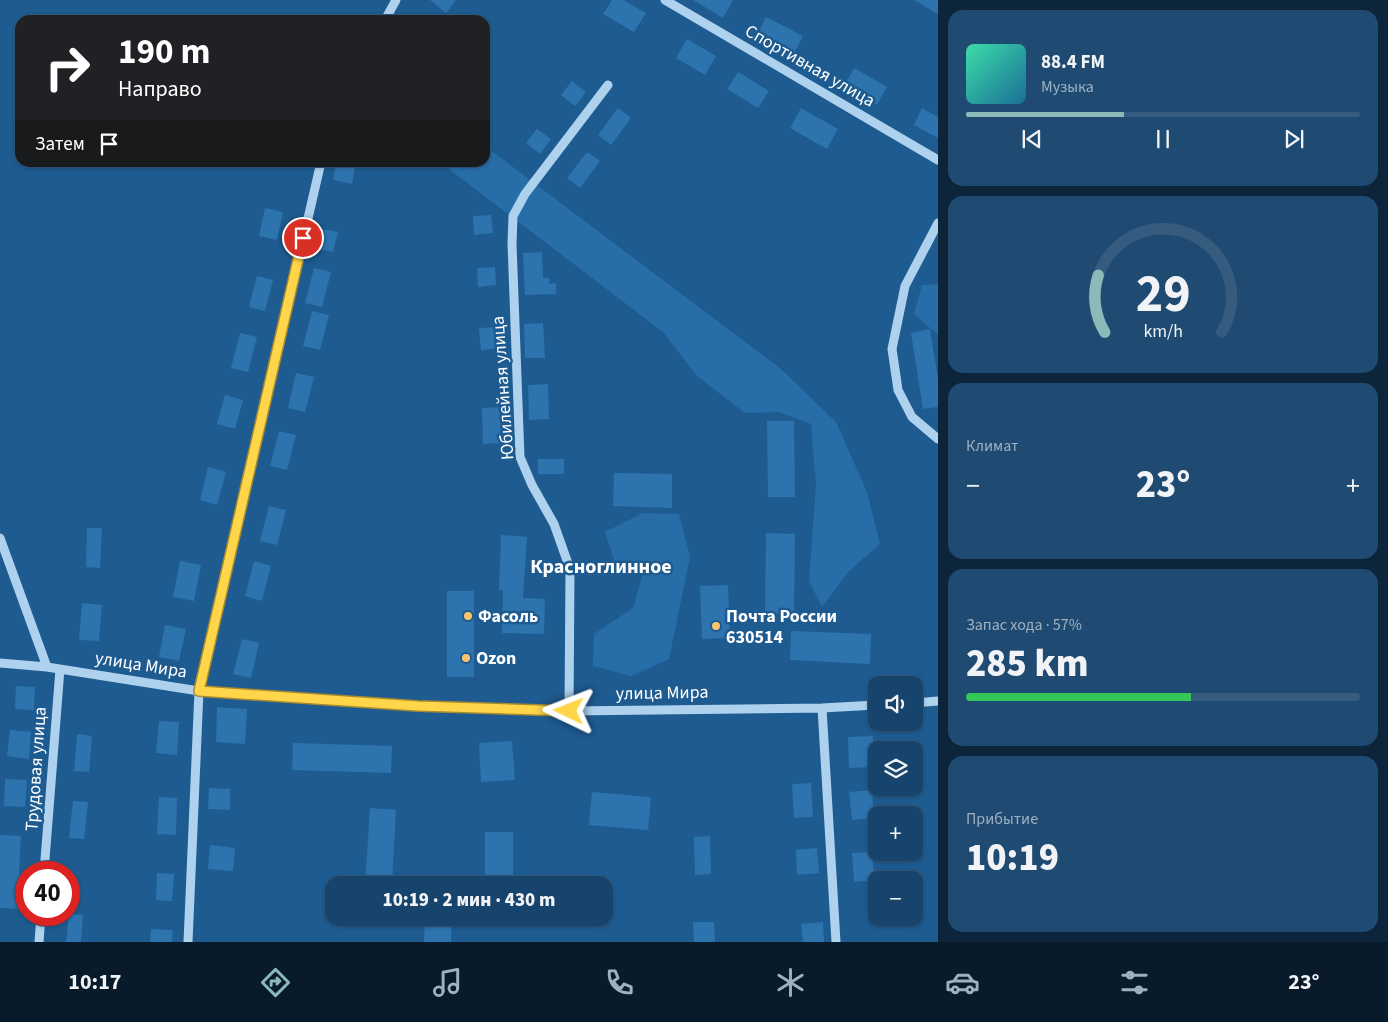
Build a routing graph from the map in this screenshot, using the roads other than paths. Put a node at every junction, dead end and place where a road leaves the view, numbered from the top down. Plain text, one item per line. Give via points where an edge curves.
1 (396, 0) edge
2 (665, 0) edge
3 (388, 15) edge
4 (608, 85) dead end
5 (938, 160) edge
6 (320, 167) edge
7 (938, 222) edge
8 (938, 439) edge
9 (0, 538) edge
10 (0, 663) edge
11 (47, 667) junction
12 (60, 669) junction
13 (199, 691) junction
14 (938, 701) edge
15 (923, 702) edge
16 (868, 705) edge
17 (822, 708) junction
18 (569, 711) junction
19 (45, 861) edge
20 (40, 926) edge
21 (39, 942) edge
22 (188, 942) edge
23 (836, 942) edge

1 - 3 street
2 - 5 street, Спортивная улица
4 - 18 street, Юбилейная улица via 525,194 513,216 520,458 554,524 570,569
6 - 13 street
7 - 8 street via 905,286 892,349 898,390 912,416
9 - 11 street
10 - 11 street, улица Мира
11 - 12 street, улица Мира
12 - 13 street, улица Мира
12 - 19 street, Трудовая улица
13 - 18 street, улица Мира via 418,706
13 - 22 street
14 - 15 street
16 - 17 street, улица Мира
17 - 18 street, улица Мира
17 - 23 street
20 - 21 street

